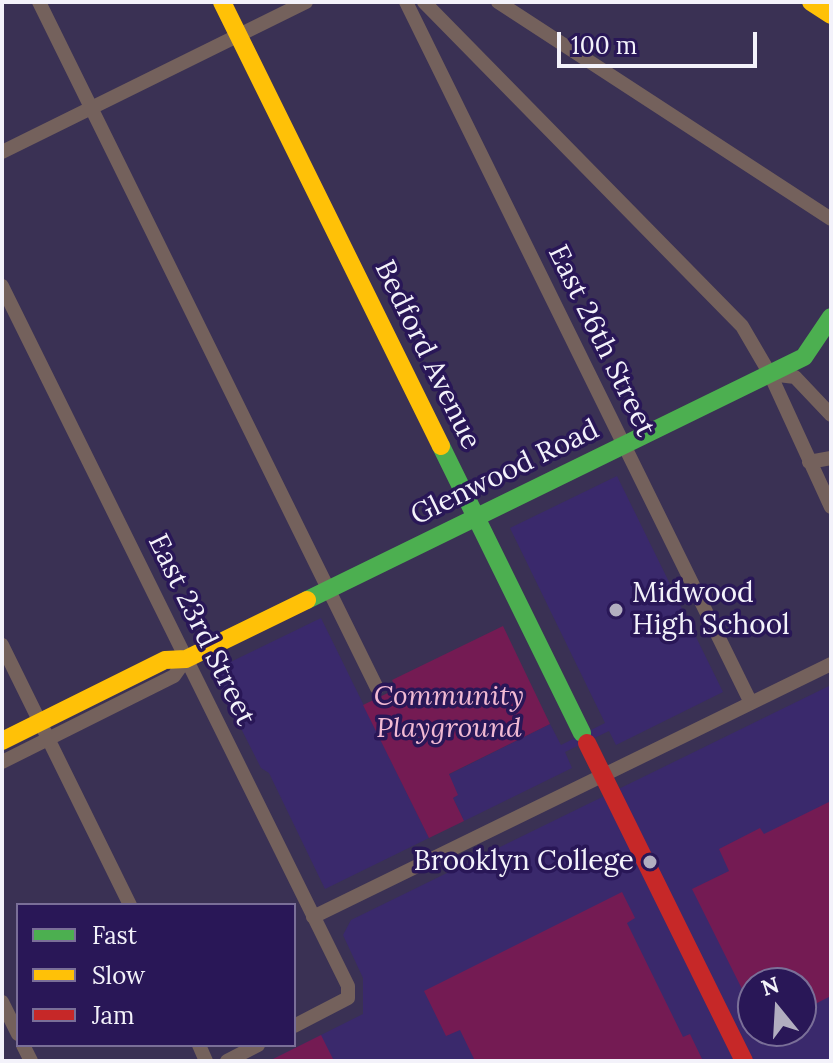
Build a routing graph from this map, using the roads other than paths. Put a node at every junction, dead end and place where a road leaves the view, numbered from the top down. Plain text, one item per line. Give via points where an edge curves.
1 (39, 2) edge
2 (222, 2) edge
3 (306, 2) edge
4 (406, 2) edge
5 (424, 2) edge
6 (498, 2) edge
7 (811, 2) edge
8 (831, 15) edge
9 (239, 35) junction
10 (91, 108) junction
11 (2, 152) edge
12 (831, 219) edge
13 (2, 286) edge
14 (831, 317) edge
15 (770, 374) junction
16 (831, 415) edge
17 (624, 446) junction
18 (831, 458) edge
19 (809, 462) junction
20 (831, 507) edge
21 (476, 518) junction
22 (329, 590) junction
23 (2, 645) edge
24 (186, 659) junction
25 (831, 664) edge
26 (377, 688) dead end
27 (751, 703) junction
28 (44, 730) junction
29 (2, 741) edge
30 (2, 762) edge
31 (603, 776) junction
32 (129, 903) edge
33 (313, 917) junction
34 (2, 1002) edge
35 (296, 1025) edge
36 (16, 1030) edge
37 (254, 1047) edge
38 (227, 1061) edge
39 (744, 1061) edge

1 - 10 street
2 - 9 main road, Bedford Avenue
3 - 9 street
4 - 17 street, East 26th Street
5 - 15 street via 742,326
6 - 12 street
7 - 8 main road
9 - 10 street
9 - 21 main road, Bedford Avenue
10 - 11 street
10 - 22 street
13 - 24 street, East 23rd Street
14 - 15 main road, Glenwood Road via 804,357
15 - 16 street via 795,377
15 - 17 main road, Glenwood Road
15 - 19 street
17 - 21 main road, Glenwood Road
17 - 27 street, East 26th Street
18 - 19 street
19 - 20 street
21 - 22 main road, Glenwood Road
21 - 31 main road, Bedford Avenue
22 - 24 main road, Glenwood Road
22 - 26 street
23 - 28 street
24 - 28 main road, Glenwood Road via 165,660
24 - 33 street, East 23rd Street
25 - 27 street
27 - 31 street
28 - 29 main road, Glenwood Road
28 - 30 street, Glenwood Road
28 - 32 street
31 - 33 street
31 - 39 main road, Bedford Avenue
33 - 35 street, East 23rd Street via 348,986 348,998
34 - 36 street
37 - 38 street

